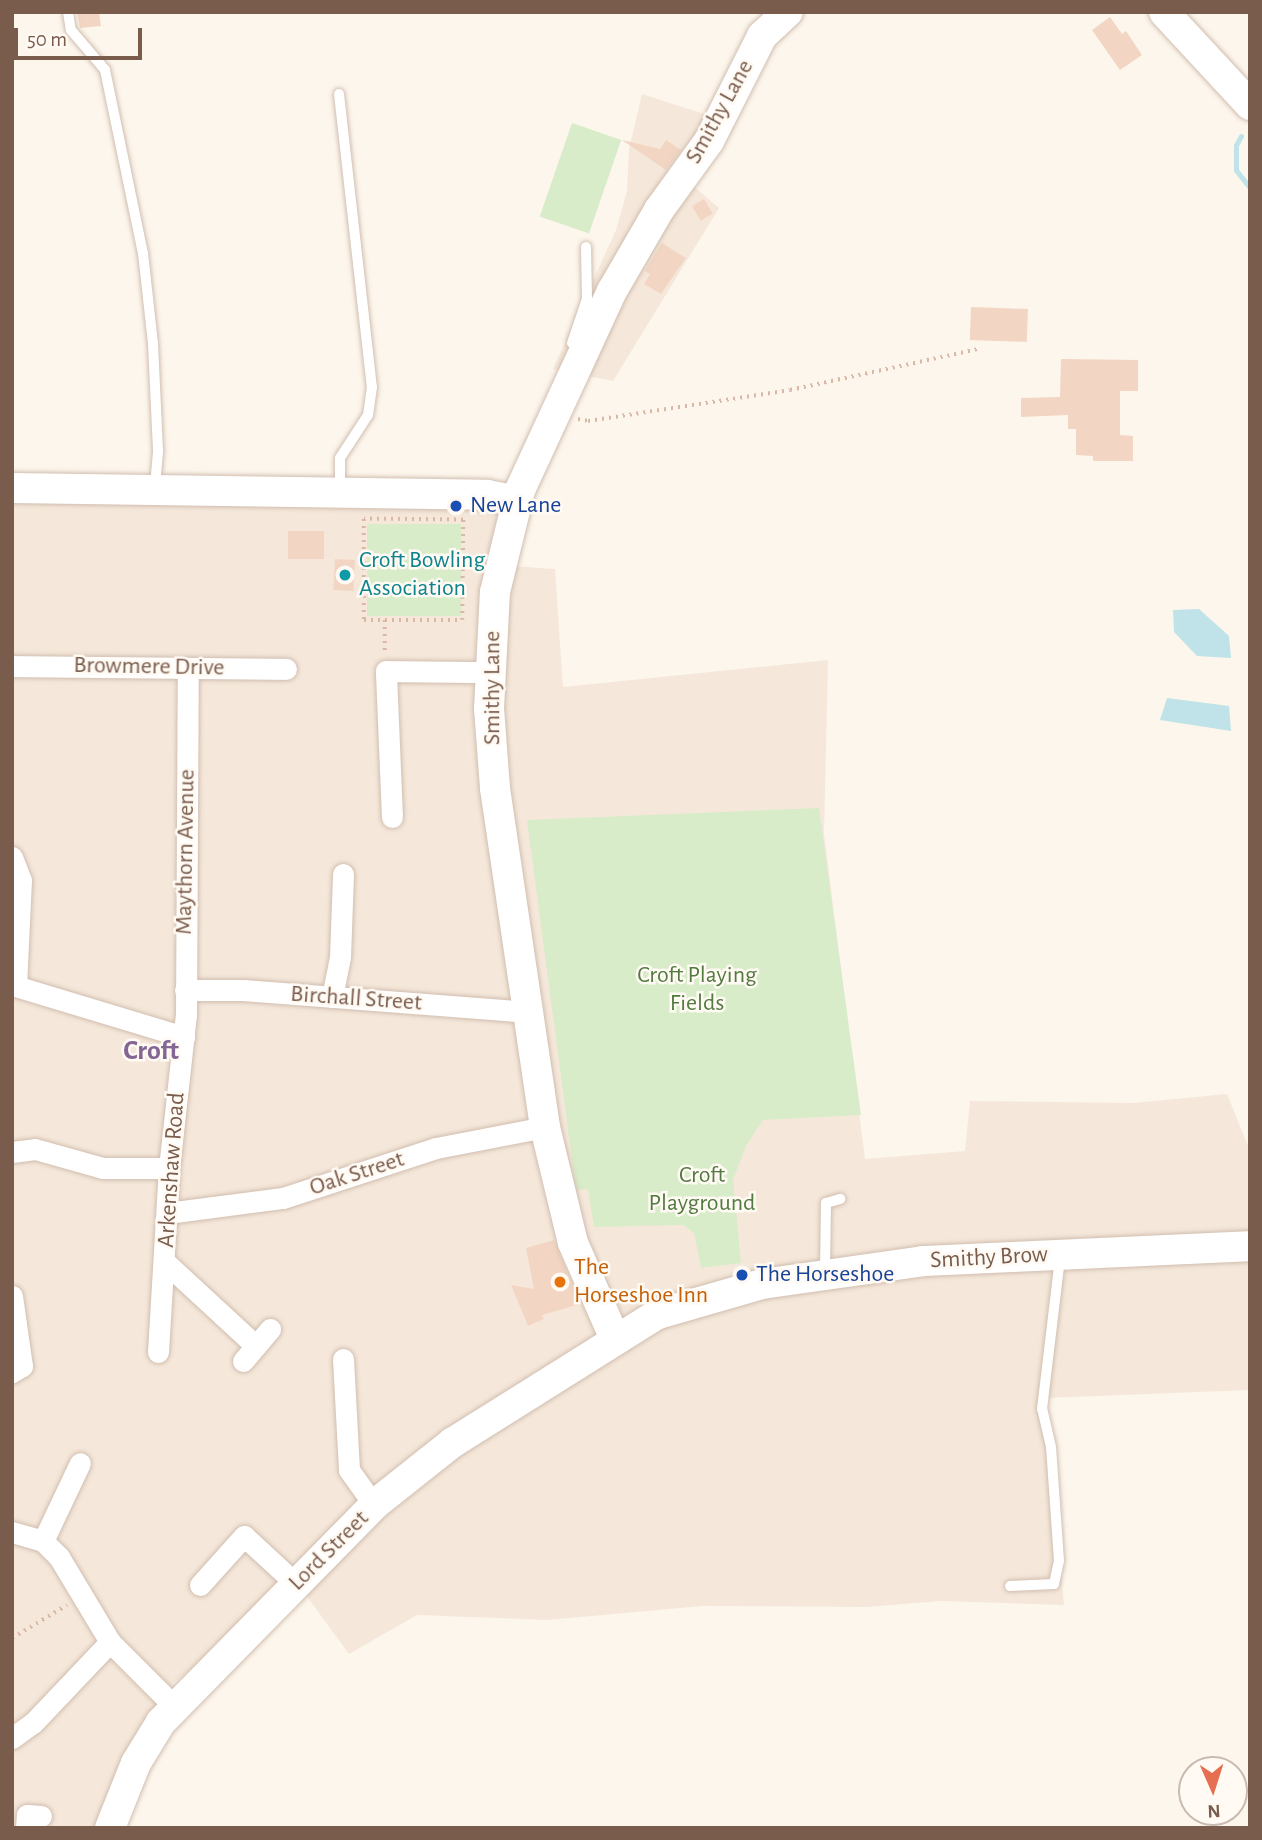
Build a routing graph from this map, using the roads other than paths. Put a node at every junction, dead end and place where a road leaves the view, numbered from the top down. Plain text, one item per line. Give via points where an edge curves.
1 (68, 12) edge
2 (788, 12) edge
3 (1164, 12) edge
4 (340, 94) dead end
5 (1250, 105) edge
6 (586, 247) dead end
7 (557, 414) junction
8 (12, 488) edge
9 (154, 491) junction
10 (340, 493) junction
11 (517, 501) junction
12 (12, 666) edge
13 (188, 668) junction
14 (286, 669) dead end
15 (489, 672) junction
16 (392, 817) dead end
17 (12, 857) edge
18 (343, 874) dead end
19 (14, 985) edge
20 (185, 990) junction
21 (332, 997) junction
22 (527, 1012) junction
23 (184, 1037) junction
24 (545, 1127) junction
25 (12, 1152) edge
26 (169, 1168) junction
27 (840, 1199) dead end
28 (167, 1213) junction
29 (1250, 1246) edge
30 (1060, 1255) junction
31 (166, 1263) junction
32 (825, 1275) junction
33 (13, 1309) edge
34 (615, 1339) junction
35 (256, 1345) dead end
36 (158, 1352) dead end
37 (343, 1359) dead end
38 (12, 1372) edge
39 (80, 1463) dead end
40 (374, 1505) junction
41 (12, 1532) edge
42 (43, 1541) junction
43 (296, 1584) junction
44 (200, 1585) dead end
45 (1010, 1586) dead end
46 (110, 1642) junction
47 (175, 1707) junction
48 (12, 1738) edge
49 (110, 1828) edge

1 - 9 lane via 71,30 105,70 143,253 154,358 158,452
2 - 7 street, Smithy Lane via 762,36 709,141 659,210 612,291
3 - 5 street
4 - 10 lane via 372,387 368,415 340,458
6 - 7 lane via 587,299 552,391
7 - 11 street, Smithy Lane
8 - 9 street
9 - 10 street
10 - 11 street via 487,495
11 - 15 street, Smithy Lane via 495,592
12 - 13 street, Browmere Drive
13 - 14 street, Browmere Drive
13 - 20 street, Maythorn Avenue
15 - 16 street via 386,671
15 - 22 street, Smithy Lane via 495,788
17 - 19 street via 21,880
18 - 21 street via 350,911
19 - 23 street
20 - 21 street, Birchall Street
20 - 23 street, Maythorn Avenue
21 - 22 street, Birchall Street
22 - 24 street, Smithy Lane
23 - 26 street, Arkenshaw Road
24 - 28 street, Oak Street via 436,1148 283,1198
24 - 34 street, Smithy Lane via 573,1243
25 - 26 street via 35,1149 103,1168
26 - 28 street, Arkenshaw Road
27 - 32 lane via 827,1203
28 - 31 street, Arkenshaw Road
29 - 30 street, Smithy Brow
30 - 32 street, Smithy Brow via 957,1258
30 - 45 lane via 1042,1409 1051,1447 1059,1561 1054,1584
31 - 35 street, Arkenshaw Road
31 - 36 street, Arkenshaw Road
32 - 34 street, Smithy Brow via 695,1300
33 - 38 street via 22,1366
34 - 40 street, Lord Street via 569,1373 452,1443
37 - 40 street via 349,1470
39 - 42 street
40 - 43 street, Lord Street
41 - 42 street
42 - 46 street via 59,1557
43 - 44 street via 244,1536
43 - 47 street, Lord Street
46 - 47 street
46 - 48 street via 33,1723
47 - 49 street, Lord Street via 136,1763

